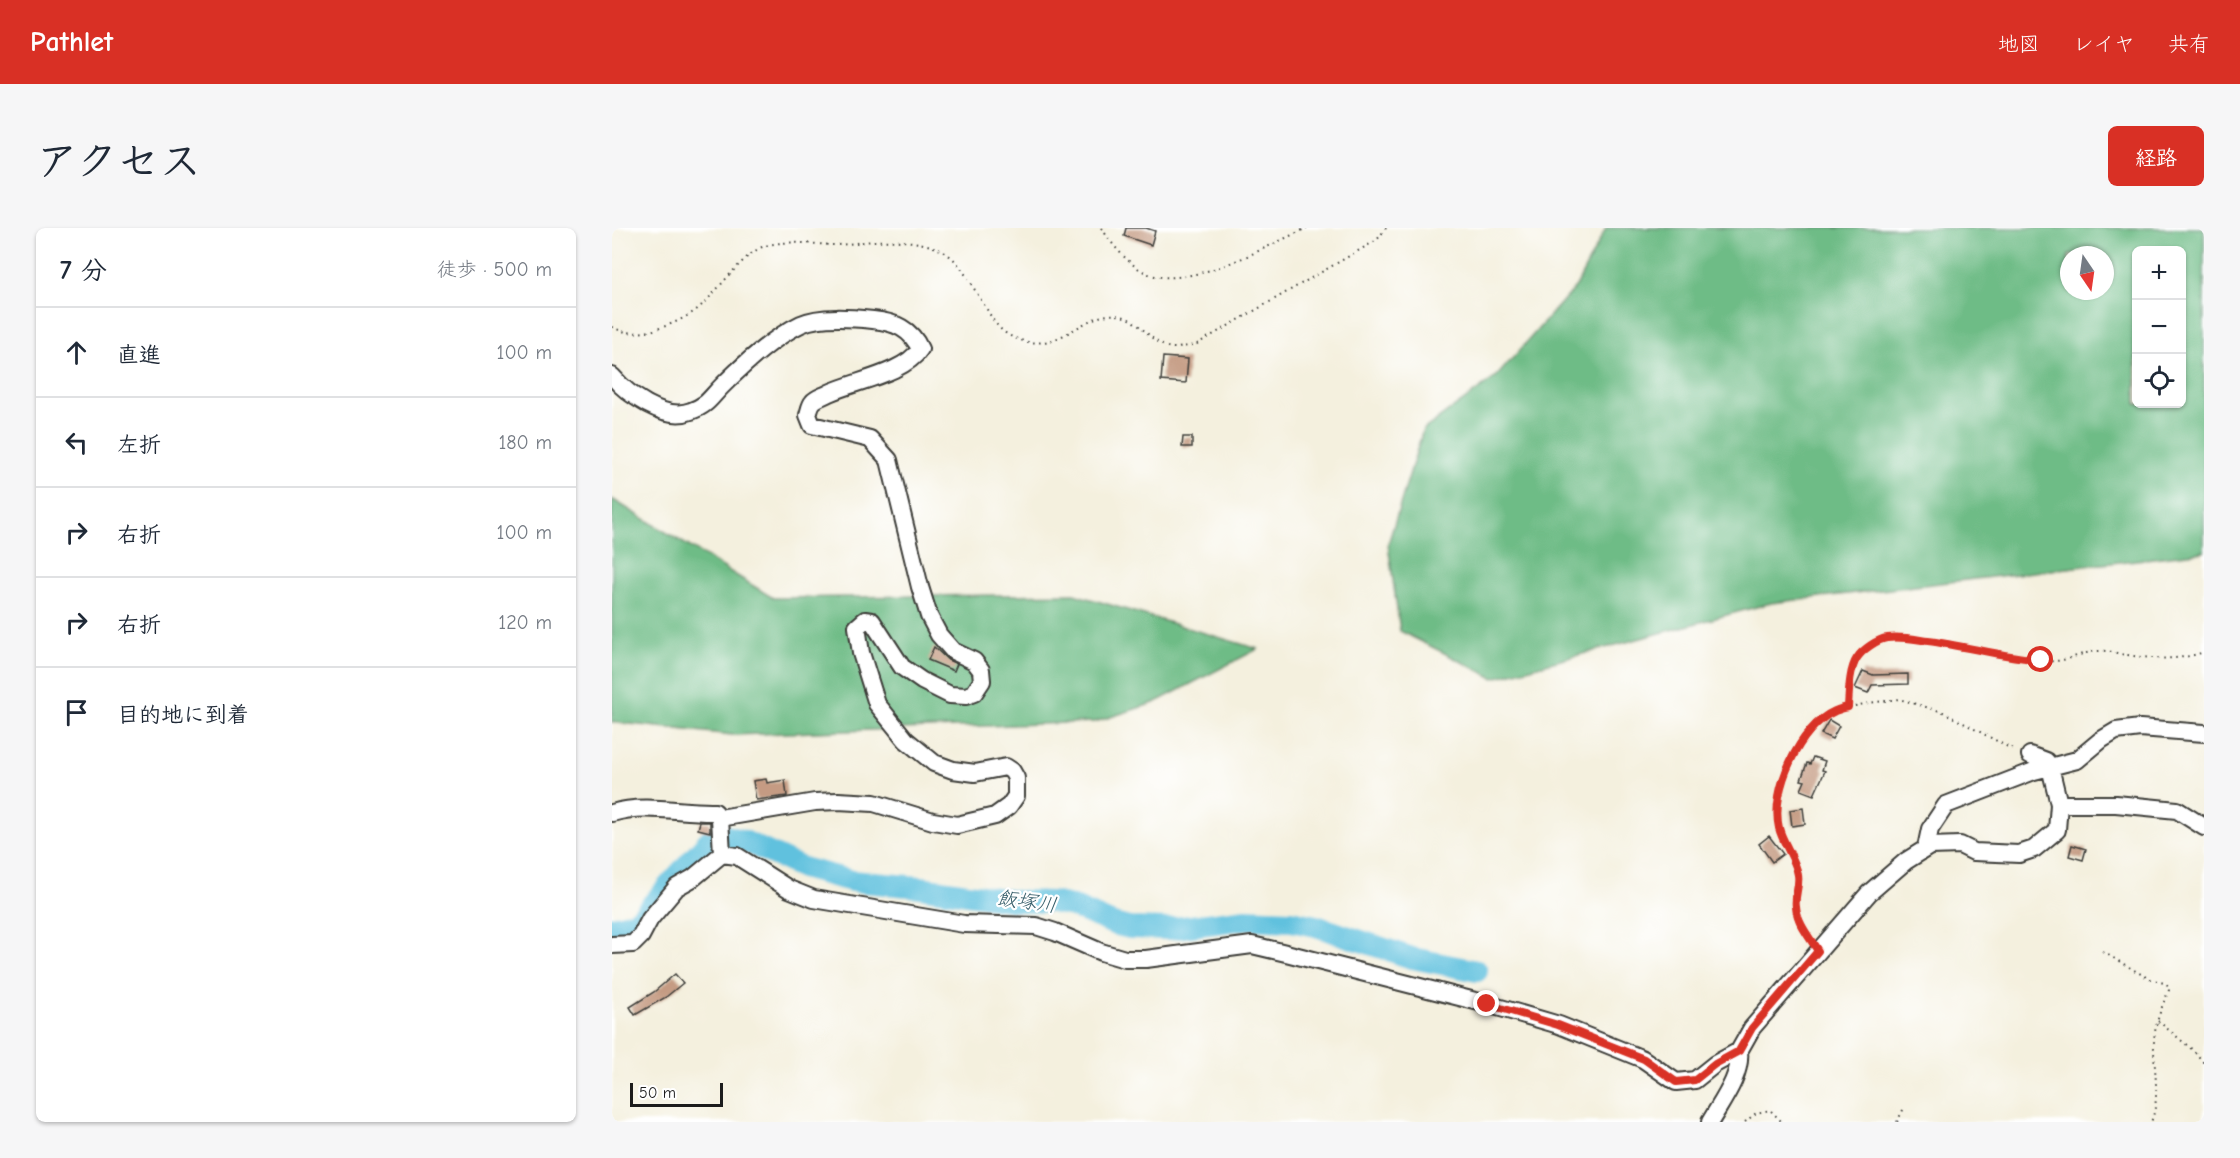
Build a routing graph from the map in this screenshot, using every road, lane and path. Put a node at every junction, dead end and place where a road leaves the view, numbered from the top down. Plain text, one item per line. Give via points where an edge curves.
1 (1102, 228) edge
2 (1307, 228) edge
3 (1386, 228) edge
4 (612, 327) edge
5 (612, 376) edge
6 (2204, 652) edge
7 (1848, 707) junction
8 (2204, 733) edge
9 (2030, 755) joint
10 (2050, 767) junction
11 (2059, 804) junction
12 (612, 813) edge
13 (720, 818) junction
14 (2204, 826) edge
15 (1926, 848) junction
16 (722, 854) junction
17 (612, 945) edge
18 (1818, 951) junction
19 (2103, 952) dead end
20 (2158, 1021) junction
21 (1739, 1051) junction
22 (2204, 1063) edge
23 (1904, 1108) dead end
24 (1710, 1122) edge
25 (1745, 1122) edge
26 (1782, 1122) edge
27 (1897, 1122) edge
28 (2151, 1122) edge

1 - 2 path via 1126,260 1154,276 1176,277 1229,263
3 - 4 path via 1377,240 1197,344 1175,348 1163,346 1134,321 1117,315 1103,316 1054,340 1032,343 1015,338 998,328 957,263 934,247 914,242 763,246 741,262 701,306 674,324 644,333 621,332
5 - 13 street via 624,391 663,412 688,412 708,403 754,358 802,323 836,318 876,320 902,326 920,349 914,359 897,368 822,397 812,403 808,415 812,425 870,440 889,460 929,616 953,651 974,661 981,670 982,681 974,693 950,695 902,666 872,621 864,620 857,627 861,653 877,704 906,740 934,763 975,773 1006,767 1016,778 1016,796 1009,807 995,816 957,825 874,803 838,801
6 - 7 path via 2163,659 2103,651 2056,661 2016,658 1901,637 1884,638 1857,658
7 - 9 path via 1899,699 1943,712
7 - 18 path via 1834,711 1795,750 1781,786 1778,807 1779,827 1798,875 1796,907
8 - 10 street via 2140,728 2116,731 2077,760
9 - 10 street via 2046,761
10 - 11 street
10 - 15 street via 1946,805 1930,829
11 - 14 street via 2177,810
11 - 15 street via 2057,830 2034,849 2019,854 1974,852 1960,845
12 - 13 street via 660,808 715,812
13 - 16 street
15 - 18 street via 1869,893
16 - 17 street via 677,887 633,944
16 - 21 street via 737,856 789,889 814,899 964,924 1036,926 1125,959 1252,945 1286,953 1558,1025 1644,1059 1676,1082 1695,1080
18 - 21 street via 1752,1028
19 - 20 path via 2148,978 2167,984 2169,990
20 - 22 path
20 - 28 path
21 - 24 street via 1741,1061 1734,1079
23 - 27 path
25 - 26 path via 1756,1113 1770,1110

